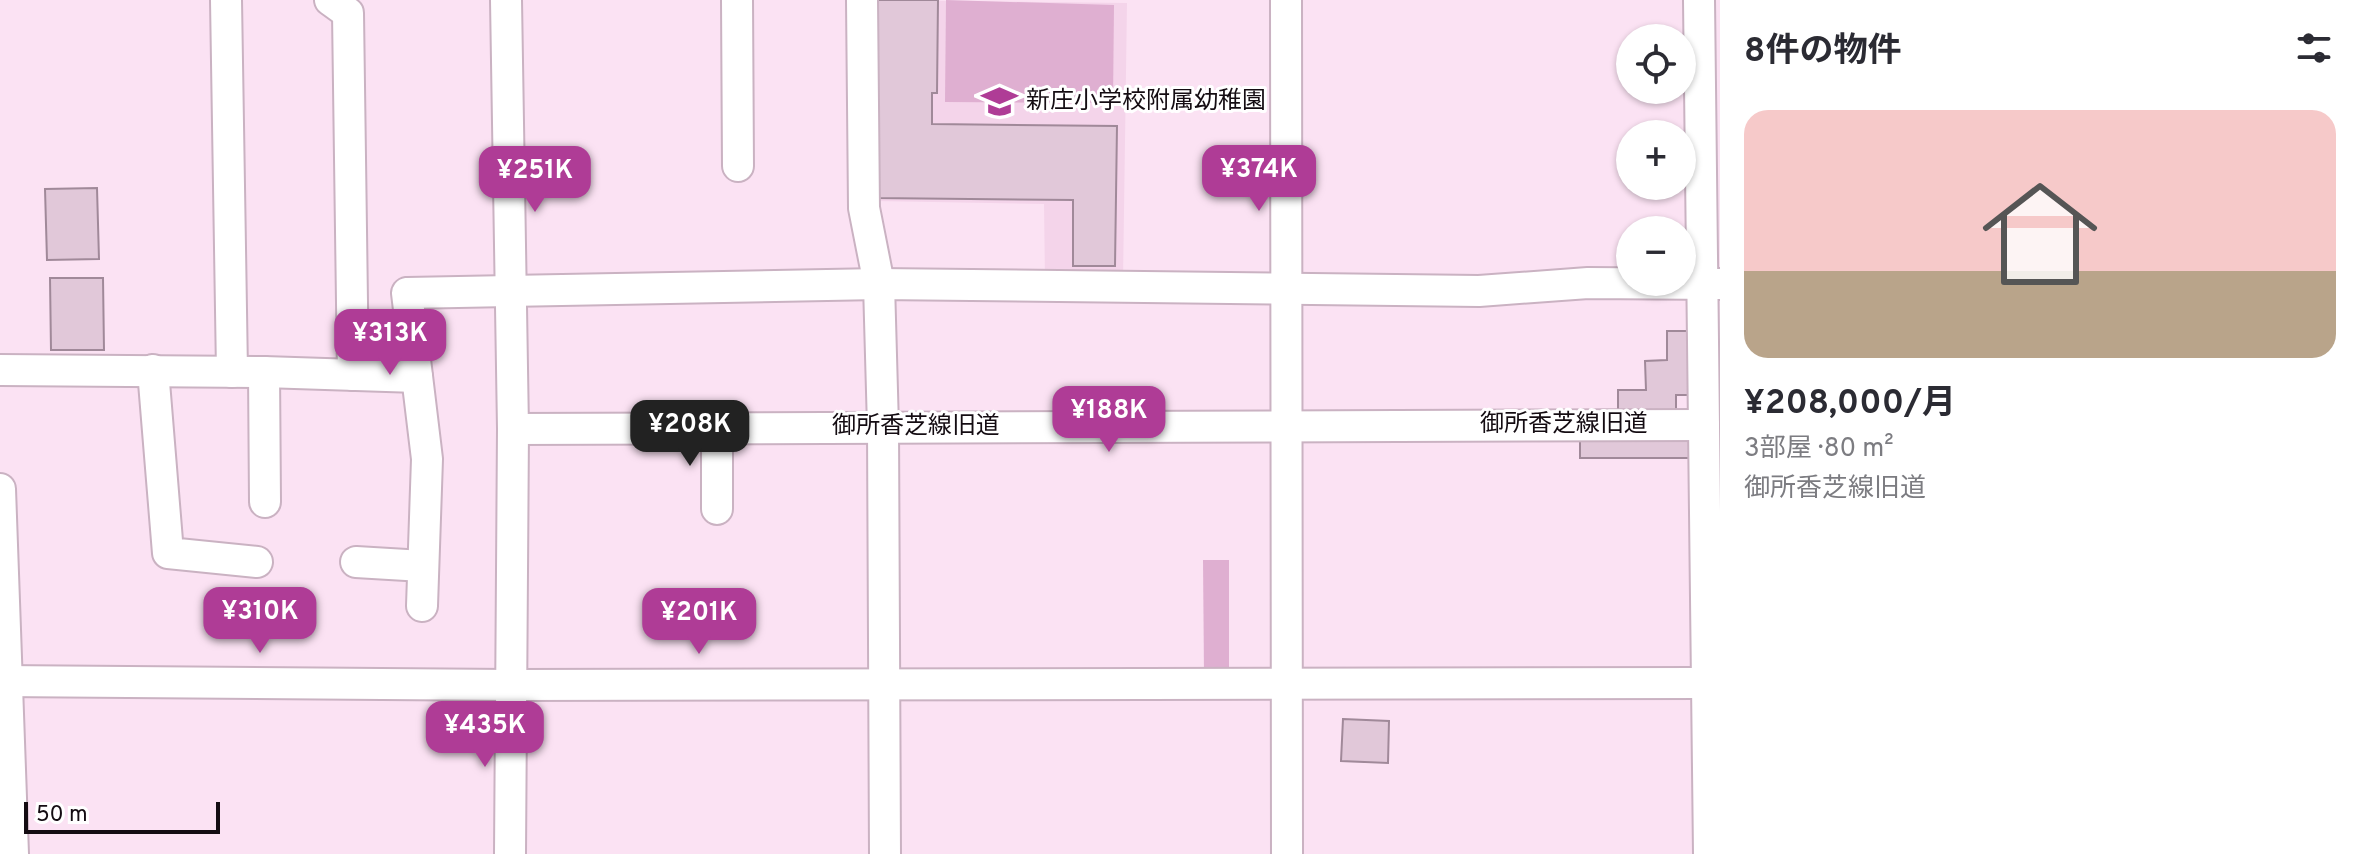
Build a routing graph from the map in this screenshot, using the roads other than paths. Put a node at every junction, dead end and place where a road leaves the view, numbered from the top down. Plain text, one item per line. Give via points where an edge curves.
1 (226, 0) edge
2 (330, 0) edge
3 (506, 0) edge
4 (737, 0) edge
5 (862, 0) edge
6 (1286, 0) edge
7 (1699, 0) edge
8 (738, 166) dead end
9 (879, 284) junction
10 (1711, 284) edge
11 (1285, 288) junction
12 (509, 289) junction
13 (0, 370) edge
14 (153, 370) junction
15 (232, 372) junction
16 (264, 372) junction
17 (353, 375) junction
18 (417, 377) junction
19 (1709, 413) edge
20 (717, 426) junction
21 (1285, 426) junction
22 (883, 427) junction
23 (513, 429) junction
24 (0, 489) edge
25 (265, 502) dead end
26 (717, 509) dead end
27 (257, 562) dead end
28 (356, 562) dead end
29 (423, 566) junction
30 (422, 606) dead end
31 (1710, 676) edge
32 (4, 681) edge
33 (885, 682) junction
34 (1288, 683) junction
35 (513, 685) junction
36 (1714, 815) edge
37 (13, 854) edge
38 (510, 854) edge
39 (885, 854) edge
40 (1287, 854) edge
41 (1709, 854) edge

1 - 15 street
2 - 17 street via 348,13
3 - 12 street
4 - 8 street
5 - 9 street via 864,208
6 - 11 street
7 - 10 street
9 - 11 street
9 - 12 street
9 - 22 street
10 - 11 street via 1588,283 1479,291
10 - 19 street
11 - 21 street
12 - 18 street via 407,293
12 - 23 street
13 - 14 street
14 - 15 street
14 - 27 street via 168,553
15 - 16 street
16 - 17 street
16 - 25 street
17 - 18 street
18 - 29 street via 427,459
19 - 21 street, 御所香芝線旧道
19 - 31 street
20 - 22 street, 御所香芝線旧道
20 - 23 street, 御所香芝線旧道
20 - 26 street
21 - 22 street, 御所香芝線旧道
21 - 34 street
22 - 33 street
23 - 35 street
24 - 32 street
28 - 29 street
29 - 30 street
31 - 34 street
31 - 36 street
32 - 35 street
32 - 37 street
33 - 34 street
33 - 35 street
33 - 39 street
34 - 40 street
35 - 38 street
36 - 41 street

